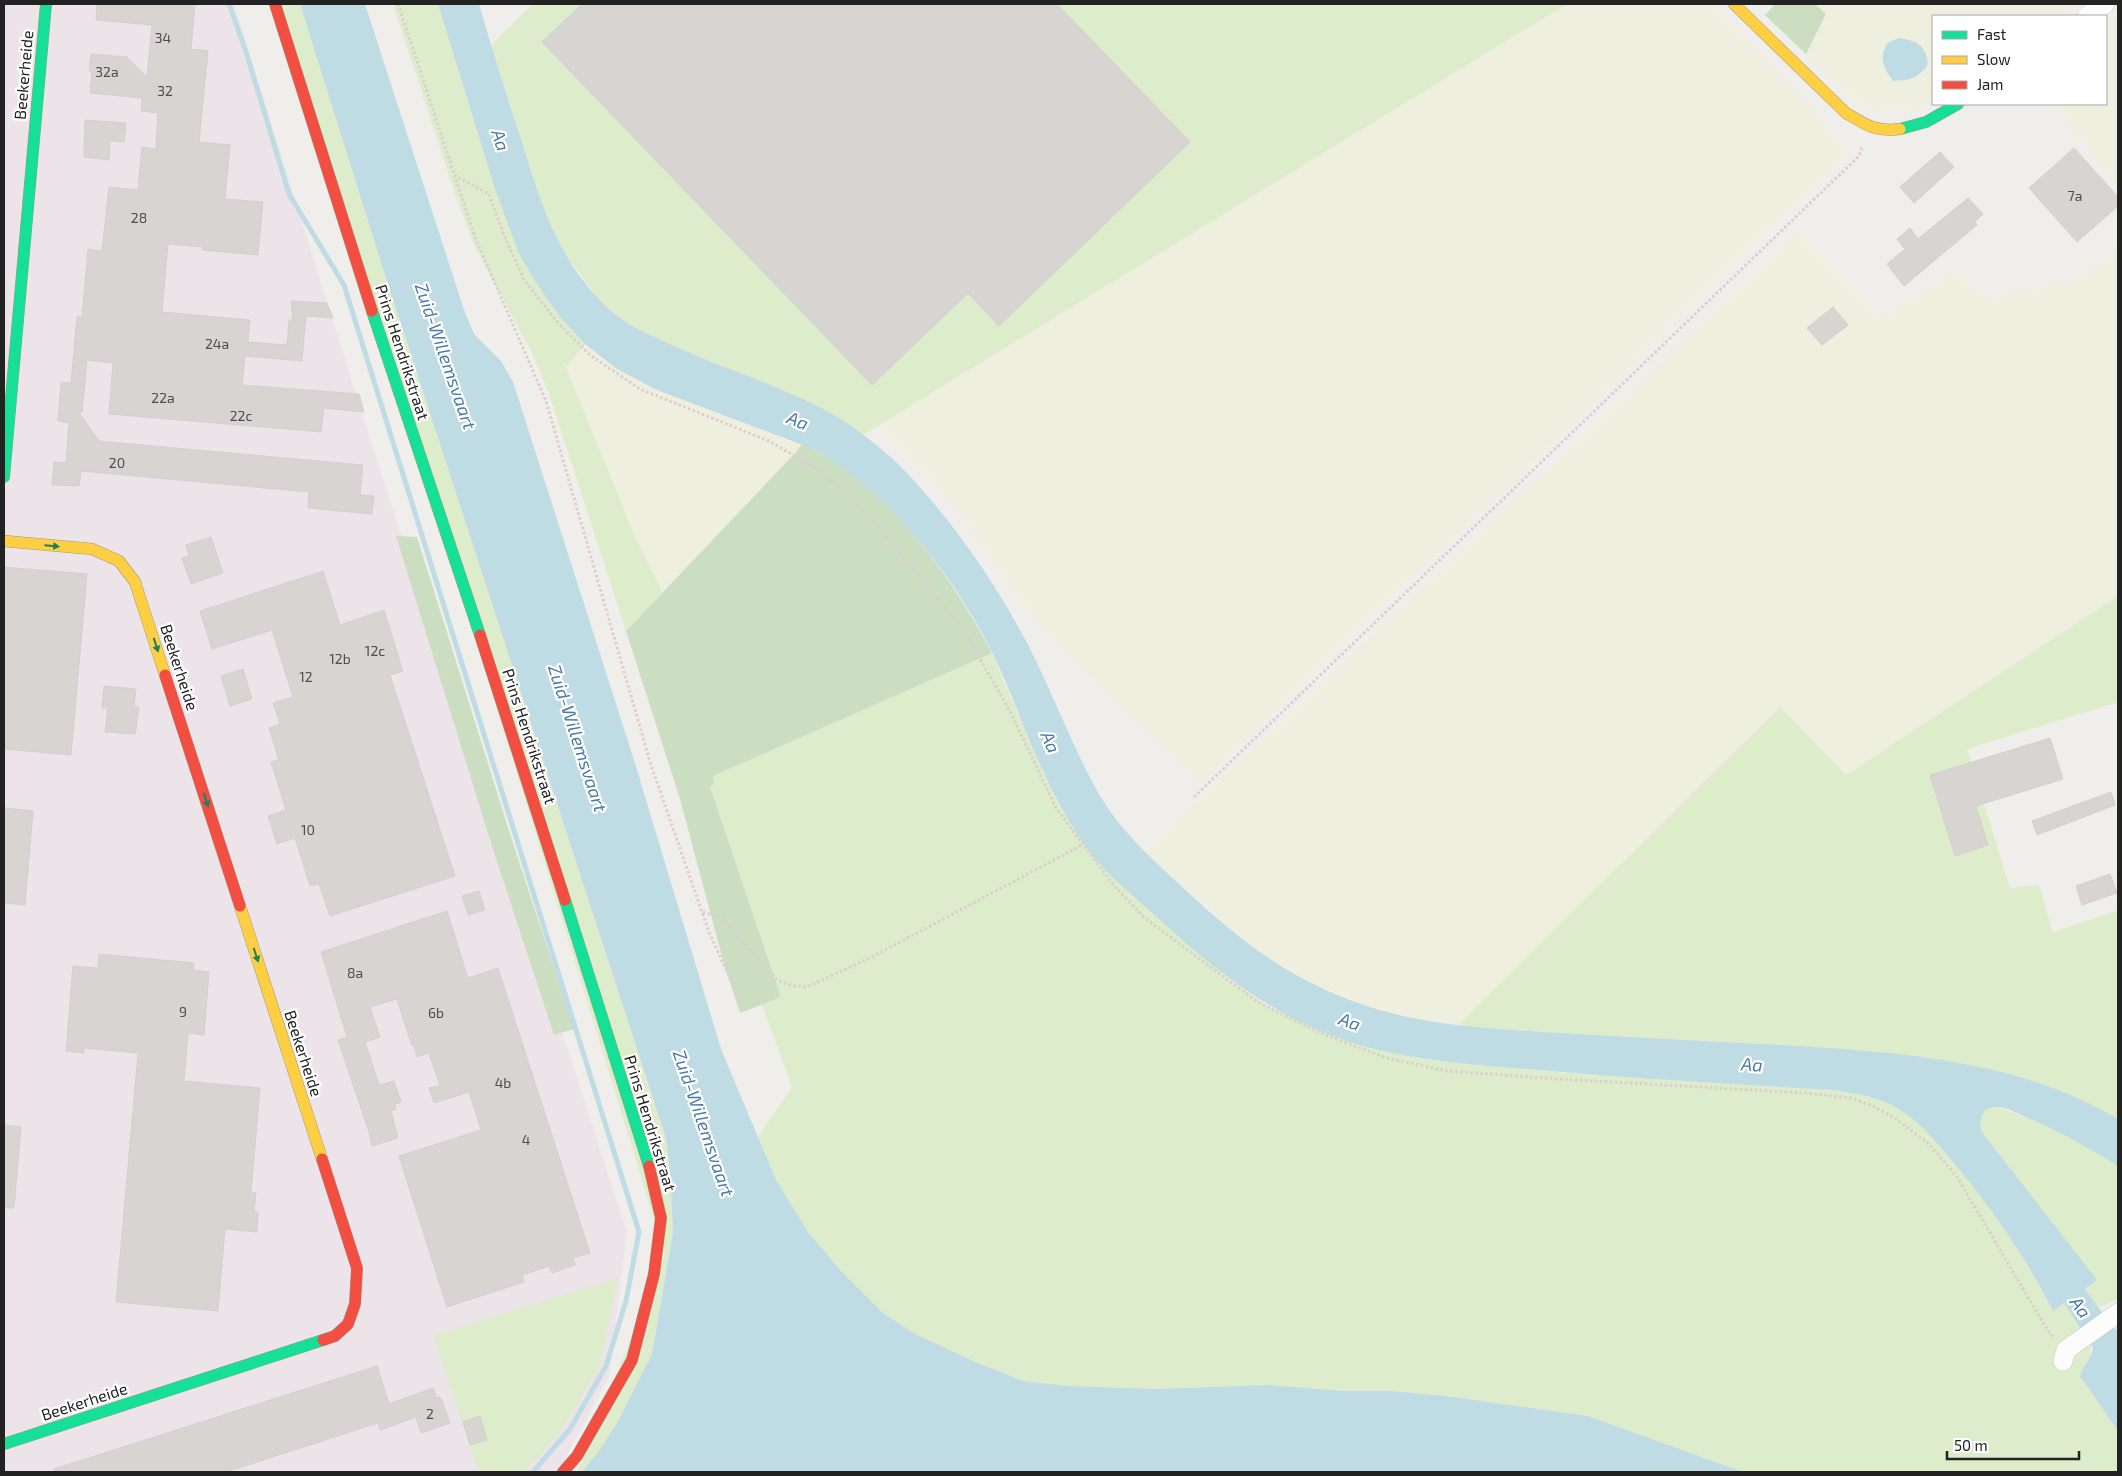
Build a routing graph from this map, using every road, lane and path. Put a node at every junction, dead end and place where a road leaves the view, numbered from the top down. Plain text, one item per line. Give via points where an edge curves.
1 (46, 4) edge
2 (274, 4) edge
3 (398, 4) edge
4 (1734, 4) edge
5 (2105, 4) edge
6 (2088, 15) edge
7 (1956, 105) edge
8 (1867, 126) junction
9 (454, 175) junction
10 (4, 478) edge
11 (4, 541) edge
12 (1194, 797) dead end
13 (1084, 844) junction
14 (702, 912) junction
15 (742, 1006) dead end
16 (2114, 1316) edge
17 (2065, 1355) joint
18 (4, 1444) edge
19 (563, 1472) edge

1 - 10 street, Beekerheide
2 - 19 street, Prins Hendrikstraat via 353,253 513,733 653,1180 661,1218 654,1274 632,1360 577,1456
3 - 9 path
4 - 8 street via 1846,113
5 - 6 street
7 - 8 street via 1916,126 1894,130
8 - 12 path via 1859,156
9 - 13 path via 489,194 524,280 559,324 590,355 640,389 769,441 814,467 848,494 964,631 1010,710 1056,808
9 - 14 path via 475,237 546,401 651,765
11 -> 18 street, Beekerheide via 92,550 119,561 136,582 357,1268 355,1304 348,1324 335,1336
13 - 14 path via 870,958 808,987 777,980 722,920
13 - 17 path via 1114,886 1146,920 1260,1003 1318,1032 1387,1058 1447,1071 1806,1093 1850,1098 1871,1105 1930,1144 1957,1176 2048,1332
14 - 15 path
16 - 17 street

